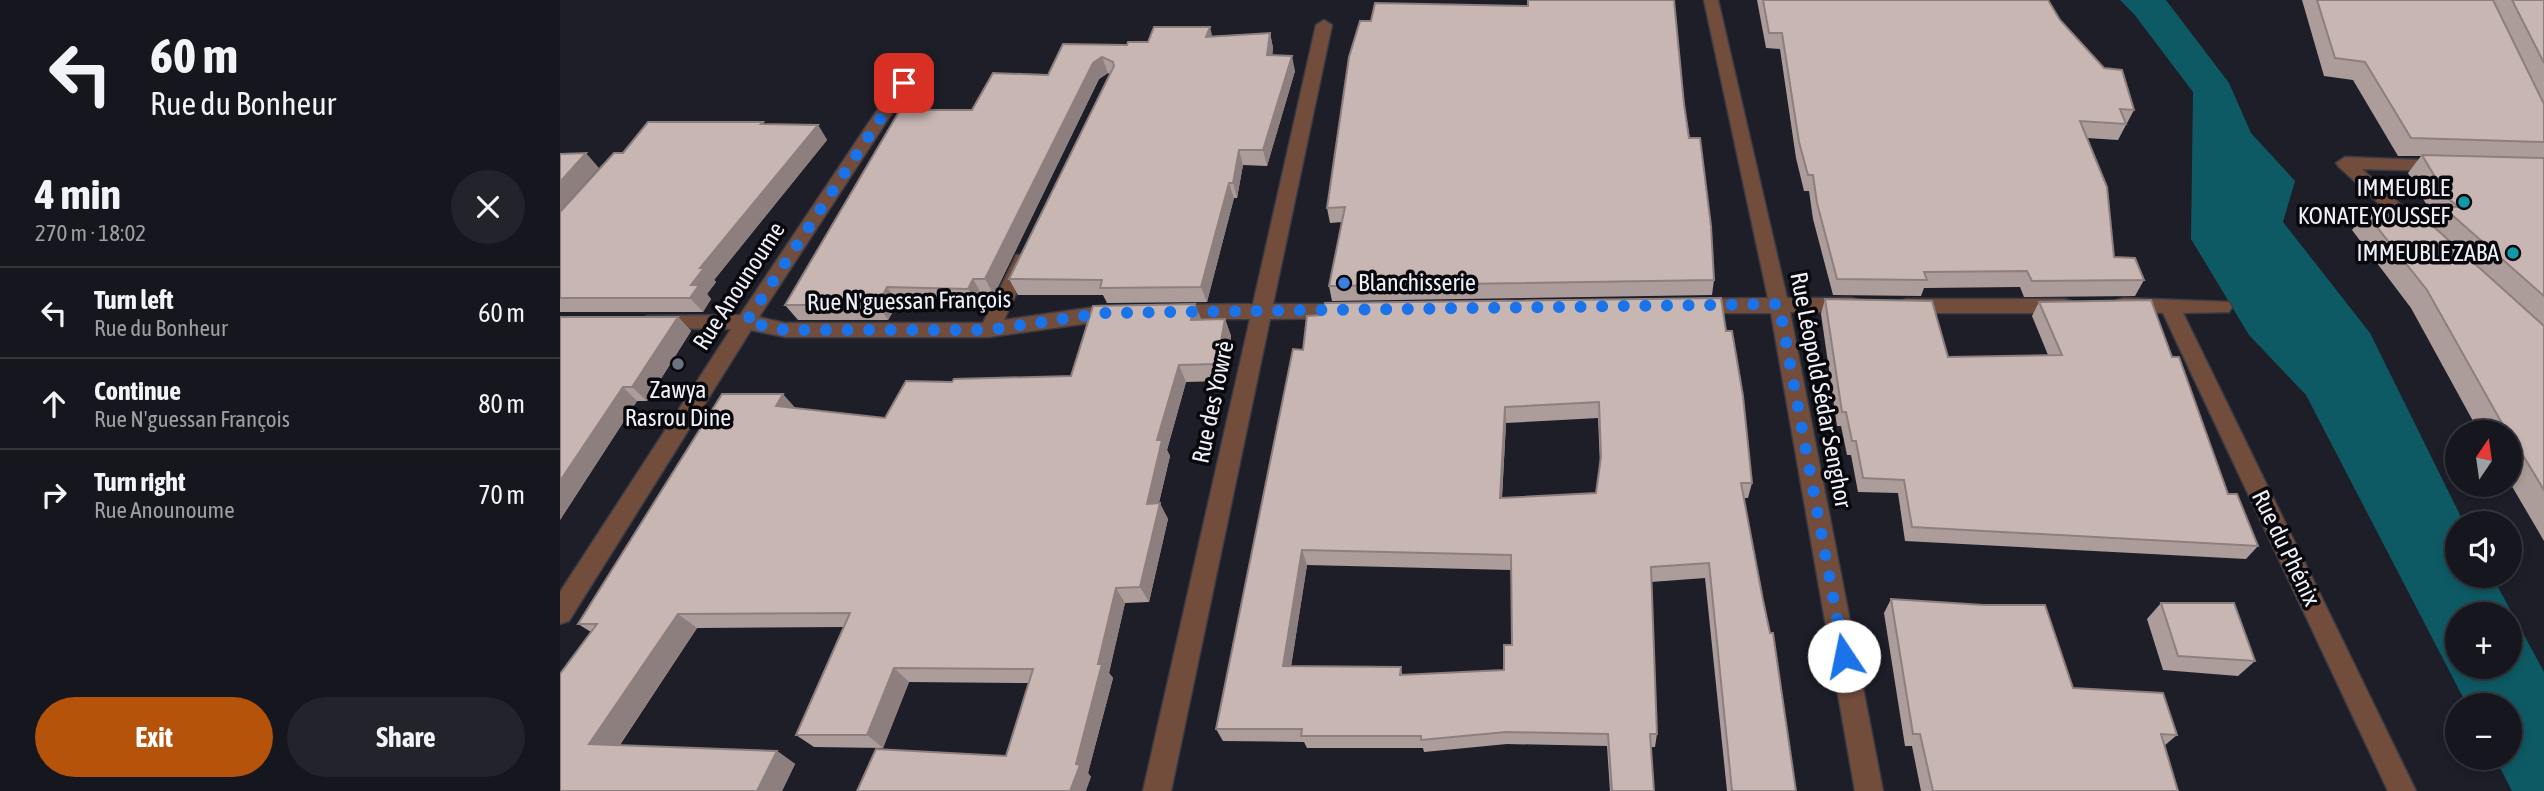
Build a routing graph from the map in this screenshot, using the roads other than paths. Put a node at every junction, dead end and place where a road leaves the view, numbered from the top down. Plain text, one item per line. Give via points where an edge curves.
1 (1711, 0) edge
2 (1324, 25) dead end
3 (918, 61) dead end
4 (2464, 166) edge
5 (1031, 243) edge
6 (2434, 245) edge
7 (1779, 304) junction
8 (2169, 305) junction
9 (1672, 306) edge
10 (2222, 307) dead end
11 (1371, 311) edge
12 (1259, 312) junction
13 (640, 321) edge
14 (746, 322) junction
15 (989, 330) junction
16 (560, 613) edge
17 (1157, 791) edge
18 (1869, 791) edge
19 (2402, 791) edge

1 - 7 street, Rue Léopold Sédar Senghor
2 - 12 street, Rue des Yowrè
3 - 14 street, Rue Anounoume
4 - 6 street via 2345,163
5 - 15 street
7 - 8 street
7 - 9 street
7 - 18 street, Rue Léopold Sédar Senghor
8 - 10 street
8 - 19 street, Rue du Phénix
11 - 12 street, Rue N'guessan François
12 - 15 street, Rue N'guessan François via 1102,313
12 - 17 street, Rue des Yowrè
13 - 14 street, Rue N'guessan François
14 - 15 street, Rue N'guessan François via 785,330
14 - 16 street, Rue Anounoume

